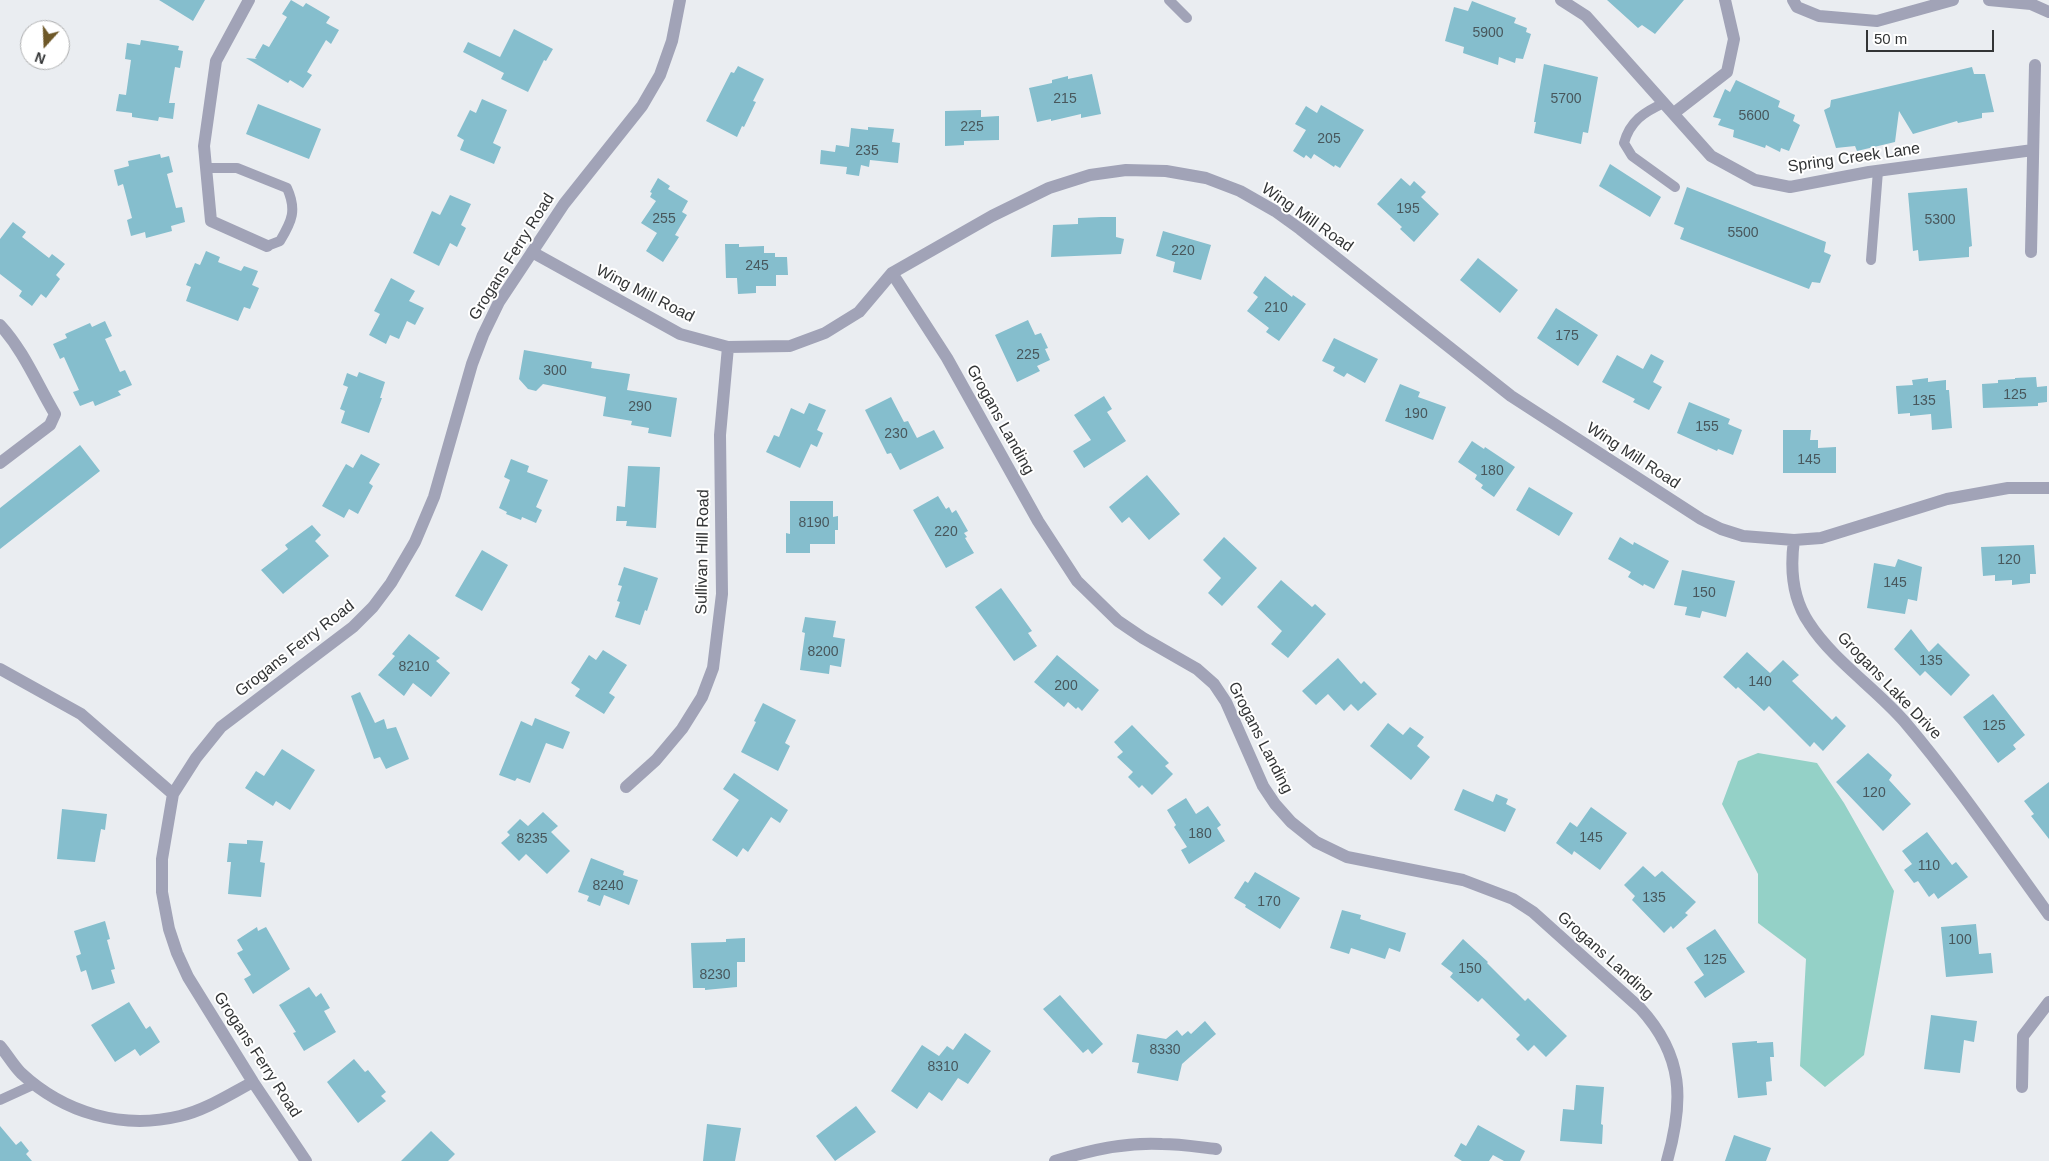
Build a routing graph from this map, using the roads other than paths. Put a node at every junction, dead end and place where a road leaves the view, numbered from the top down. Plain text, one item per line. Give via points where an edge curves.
1 (249, 0) edge
2 (680, 0) edge
3 (1169, 0) edge
4 (1561, 0) edge
5 (1725, 0) edge
6 (1793, 0) edge
7 (1953, 0) edge
8 (1989, 0) edge
9 (2049, 12) edge
10 (1187, 18) dead end
11 (2035, 65) dead end
12 (1664, 103) junction
13 (1674, 113) junction
14 (2033, 150) junction
15 (206, 168) junction
16 (1878, 171) junction
17 (1675, 187) dead end
18 (266, 246) joint
19 (532, 252) junction
20 (2031, 252) dead end
21 (1871, 260) dead end
22 (892, 273) junction
23 (0, 325) edge
24 (728, 347) junction
25 (0, 463) edge
26 (2049, 488) edge
27 (1794, 540) junction
28 (0, 669) edge
29 (626, 787) dead end
30 (173, 794) junction
31 (2049, 915) edge
32 (2049, 1002) edge
33 (0, 1046) edge
34 (253, 1082) junction
35 (35, 1084) junction
36 (2022, 1087) dead end
37 (0, 1100) edge
38 (1216, 1149) dead end
39 (306, 1161) edge
40 (1055, 1161) edge
41 (1667, 1161) edge

1 - 15 street via 216,61 204,146
2 - 19 street, Grogans Ferry Road via 672,41 660,75 642,106 564,204
3 - 10 lane
4 - 12 street, Spring Creek Lane via 1586,16
5 - 13 street via 1734,39 1727,72
6 - 7 street via 1797,7 1819,16 1877,22
8 - 9 street via 2031,4
11 - 14 street
12 - 13 street, Spring Creek Lane
12 - 17 lane via 1644,113 1627,132 1624,143 1632,156
13 - 16 street, Spring Creek Lane via 1711,156 1755,180 1790,187
14 - 16 street, Spring Creek Lane
14 - 20 street
15 - 18 street via 211,221
15 - 18 lane via 237,168 287,188 293,201 293,214 280,241
16 - 21 lane
19 - 24 street, Wing Mill Road via 680,334
19 - 30 street, Grogans Ferry Road via 483,335 434,497 415,542 391,583 353,627 221,727
22 - 24 street, Wing Mill Road via 859,312 825,334 790,346
22 - 27 street, Wing Mill Road via 992,216 1049,188 1090,175 1126,170 1166,171 1206,178 1240,191 1275,211 1511,396 1701,519 1721,530 1743,536
22 - 41 street, Grogans Landing via 947,358 1038,521 1077,582 1118,621 1214,684 1226,702 1263,786 1291,822 1316,842 1347,857 1463,880 1513,899 1532,912 1655,1025 1668,1046 1677,1075 1678,1104
23 - 25 street via 55,414 50,425
24 - 29 street, Sullivan Hill Road via 720,435 722,594 713,668 702,697 682,729 656,760
26 - 27 street, Wing Mill Road via 2008,488 1947,499 1821,538
27 - 31 street, Grogans Lake Drive via 1792,581 1798,603 1809,623 1902,719 1936,760
28 - 30 street via 81,714
30 - 34 street, Grogans Ferry Road via 162,859 162,892 169,929 188,977
32 - 36 street via 2023,1036
33 - 35 street via 20,1072
34 - 35 street via 190,1113 148,1122 114,1120 79,1110
34 - 39 street, Grogans Ferry Road
35 - 37 lane
38 - 40 street via 1161,1144 1122,1145

